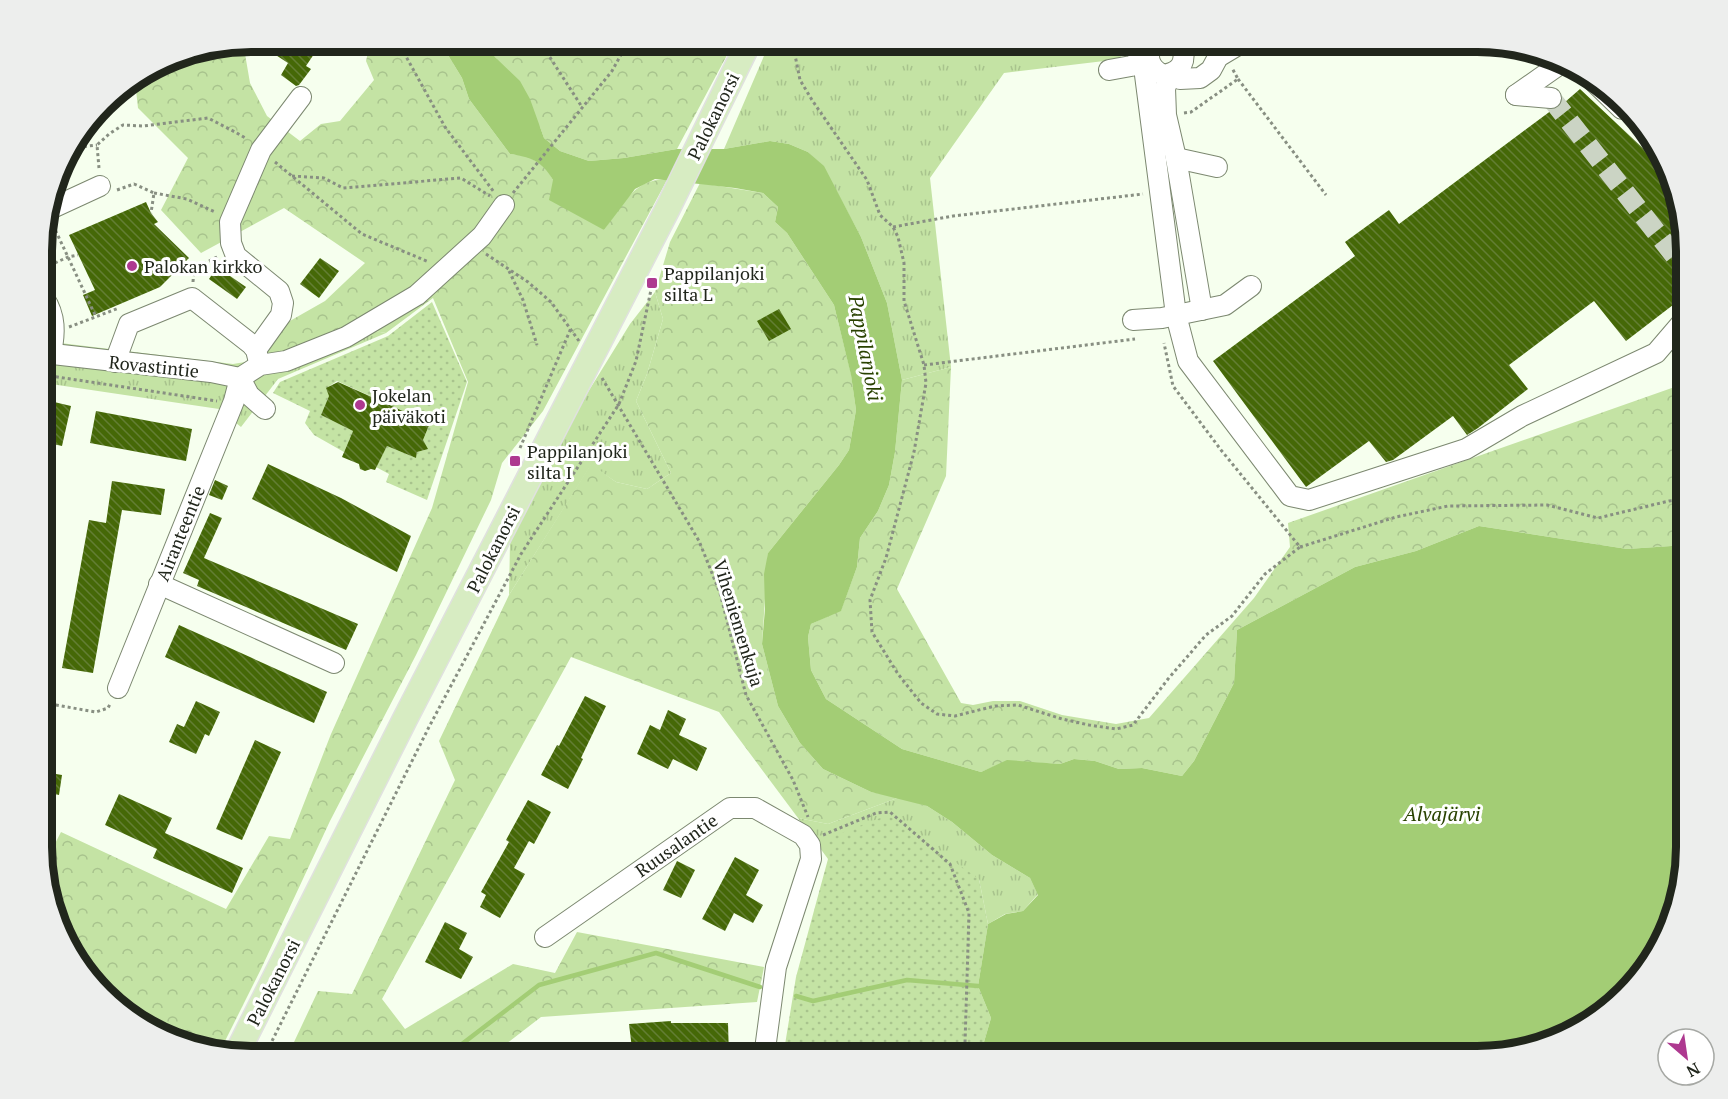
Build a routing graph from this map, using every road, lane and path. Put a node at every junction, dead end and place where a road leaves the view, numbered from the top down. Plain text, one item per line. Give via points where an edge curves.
1 (1146, 52) edge
2 (1150, 52) edge
3 (1152, 52) edge
4 (1182, 52) edge
5 (1190, 52) edge
6 (1226, 52) edge
7 (404, 53) edge
8 (547, 53) edge
9 (622, 53) edge
10 (744, 53) edge
11 (794, 53) edge
12 (1218, 57) junction
13 (1555, 69) edge
14 (1109, 70) dead end
15 (1171, 74) junction
16 (1238, 80) dead end
17 (302, 97) dead end
18 (1551, 98) dead end
19 (582, 107) junction
20 (98, 145) dead end
21 (83, 147) edge
22 (1176, 158) junction
23 (1217, 167) dead end
24 (292, 176) dead end
25 (100, 186) joint
26 (154, 194) junction
27 (1143, 194) dead end
28 (1326, 195) dead end
29 (504, 205) junction
30 (57, 212) edge
31 (151, 213) dead end
32 (216, 213) dead end
33 (54, 225) edge
34 (892, 227) junction
35 (473, 245) junction
36 (78, 255) dead end
37 (221, 255) dead end
38 (68, 256) junction
39 (52, 264) edge
40 (508, 270) junction
41 (193, 278) junction
42 (652, 283) dead end
43 (1251, 286) dead end
44 (187, 290) junction
45 (128, 304) dead end
46 (1202, 310) junction
47 (1176, 315) junction
48 (96, 317) junction
49 (52, 318) edge
50 (54, 326) junction
51 (571, 328) junction
52 (1136, 329) joint
53 (1675, 331) edge
54 (52, 334) edge
55 (537, 345) dead end
56 (582, 345) dead end
57 (1164, 349) dead end
58 (52, 355) edge
59 (258, 357) junction
60 (115, 362) junction
61 (924, 364) junction
62 (597, 369) dead end
63 (52, 376) edge
64 (240, 378) junction
65 (234, 401) junction
66 (619, 404) junction
67 (265, 409) dead end
68 (519, 450) dead end
69 (1675, 501) edge
70 (1300, 547) junction
71 (159, 584) junction
72 (334, 663) dead end
73 (118, 688) joint
74 (52, 704) edge
75 (809, 819) dead end
76 (816, 837) dead end
77 (545, 937) dead end
78 (965, 1043) dead end
79 (241, 1046) edge
80 (270, 1046) edge
81 (765, 1046) edge

1 - 14 street via 1131,66
2 - 47 street via 1145,75
3 - 15 street via 1156,72
4 - 15 street via 1182,65
5 - 12 street
6 - 12 street
7 - 29 path via 445,127
8 - 19 path
9 - 19 path
10 - 79 main road, Palokanorsi
11 - 34 path via 800,80 867,180 880,215
12 - 15 street via 1211,70 1200,78 1180,79
13 - 18 street via 1516,96
15 - 22 street via 1165,88 1166,115
16 - 28 path
17 - 59 street via 261,150 230,222 236,256 279,291 283,303 281,315
19 - 29 path
20 - 21 path
22 - 23 street
22 - 46 street
24 - 29 path via 324,178 343,188 461,178
25 - 26 path via 114,192 134,184
25 - 30 street
26 - 31 path
26 - 32 path via 187,199
27 - 34 path
29 - 35 street
33 - 38 path
34 - 61 path via 904,263 904,301
35 - 40 path
35 - 59 street via 417,295 346,337 286,361
36 - 38 path
37 - 41 path via 194,269
38 - 39 path
38 - 48 path
40 - 51 path via 551,302
40 - 55 path via 523,300
41 - 44 path
41 - 44 path
42 - 66 path via 636,361
43 - 46 street via 1226,305
44 - 59 street
44 - 60 street via 129,324
45 - 48 path
46 - 47 street
47 - 52 street
47 - 53 street via 1188,361 1290,496 1309,500 1466,449 1522,416 1656,353
48 - 50 path via 69,327
49 - 50 street
50 - 54 street
51 - 56 path
51 - 68 path
52 - 61 path
57 - 70 path via 1173,386
58 - 60 street, Rovastintie
59 - 64 street
60 - 64 street, Rovastintie
61 - 70 path via 926,383 914,452 886,558 870,600 872,632 898,674 921,703 937,714 955,716 1018,705 1089,725 1116,729 1134,725 1206,635 1232,616 1266,574
62 - 66 path, Viheniemenkuja
63 - 65 path via 219,402
64 - 65 street, Airanteentie
64 - 67 street via 249,395
65 - 71 street, Airanteentie
66 - 75 path, Viheniemenkuja via 699,541 720,593 746,695 793,780
66 - 80 path via 521,554 429,727
69 - 70 path via 1598,518 1547,506 1448,506 1396,517
71 - 72 street
71 - 73 street, Airanteentie
73 - 74 path via 108,708 96,712
76 - 78 path via 876,813 890,812 950,864 969,913
77 - 81 street, Ruusalantie via 730,808 755,808 802,835 810,845 811,858 776,967

